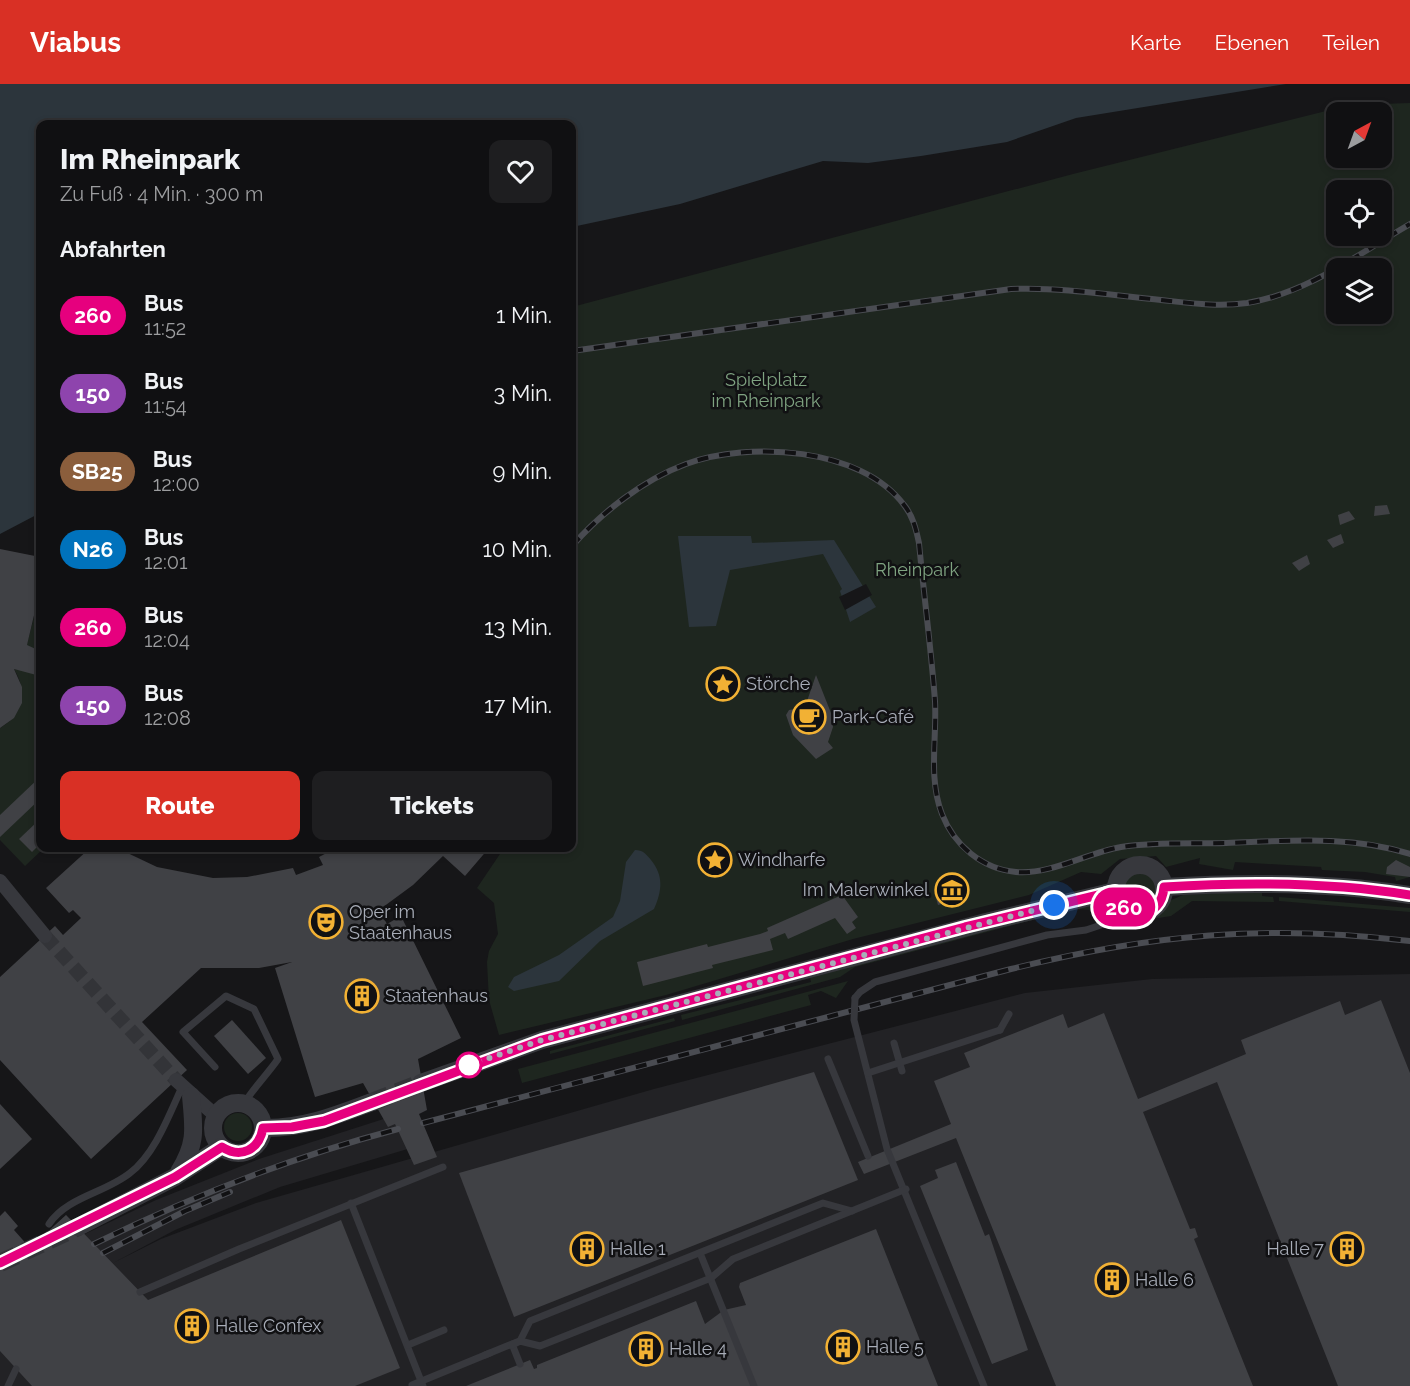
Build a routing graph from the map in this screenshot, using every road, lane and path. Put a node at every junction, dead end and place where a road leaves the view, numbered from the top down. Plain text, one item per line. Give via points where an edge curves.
1 (0, 881) edge
2 (1164, 887) junction
3 (1115, 891) junction
4 (1410, 896) edge
5 (1128, 910) junction
6 (45, 936) tunnel mouth
7 (1009, 1014) dead end
8 (894, 1043) dead end
9 (828, 1059) dead end
10 (215, 1066) dead end
11 (903, 1071) dead end
12 (868, 1073) junction
13 (422, 1083) tunnel mouth
14 (183, 1088) junction
15 (372, 1102) tunnel mouth
16 (244, 1104) junction
17 (216, 1116) junction
18 (263, 1128) junction
19 (222, 1147) junction
20 (868, 1156) dead end
21 (443, 1167) dead end
22 (175, 1177) junction
23 (906, 1190) junction
24 (351, 1203) junction
25 (852, 1211) junction
26 (841, 1215) junction
27 (49, 1224) dead end
28 (78, 1227) tunnel mouth
29 (700, 1252) junction
30 (726, 1265) junction
31 (711, 1278) junction
32 (140, 1292) dead end
33 (958, 1320) junction
34 (444, 1330) dead end
35 (520, 1341) junction
36 (408, 1344) junction
37 (512, 1344) junction
38 (520, 1364) dead end
39 (16, 1369) dead end
40 (422, 1383) edge
41 (8, 1386) edge
42 (409, 1386) edge
43 (754, 1386) edge
44 (984, 1386) edge

1 - 6 street
2 - 3 street via 1150,867 1133,865 1120,875
2 - 4 street via 1309,886
2 - 5 street via 1161,901 1149,911
3 - 5 street
3 - 13 street via 542,1040
5 - 12 lane, bridge via 1086,930 1047,934 875,982 860,992 853,1004
7 - 12 lane, bridge via 1000,1030
8 - 11 lane
9 - 20 lane
10 - 16 lane via 183,1032 226,996 254,1010 278,1059
12 - 23 lane, bridge via 887,1149
14 - 17 street
14 - 22 street via 194,1121 191,1152
14 - 27 lane via 138,1166 111,1185 60,1210
15 - 18 street via 324,1121
16 - 17 street via 228,1106
16 - 18 street via 254,1109
17 - 19 street via 213,1133
18 - 19 street via 258,1143 244,1152
19 - 22 street
21 - 24 lane
22 - 28 street
23 - 26 lane, bridge
23 - 33 lane, bridge
24 - 32 lane
24 - 36 lane
25 - 26 lane
25 - 29 lane via 823,1203
25 - 33 lane via 906,1189
26 - 30 lane, bridge via 733,1258
29 - 31 lane
29 - 35 lane via 530,1321
30 - 31 lane
30 - 42 lane, bridge via 711,1278 540,1346 520,1341
31 - 35 lane via 540,1346
31 - 43 lane
33 - 44 lane, bridge
34 - 36 lane
35 - 37 lane
36 - 40 lane
37 - 38 lane
37 - 40 lane
39 - 41 lane
40 - 42 lane

